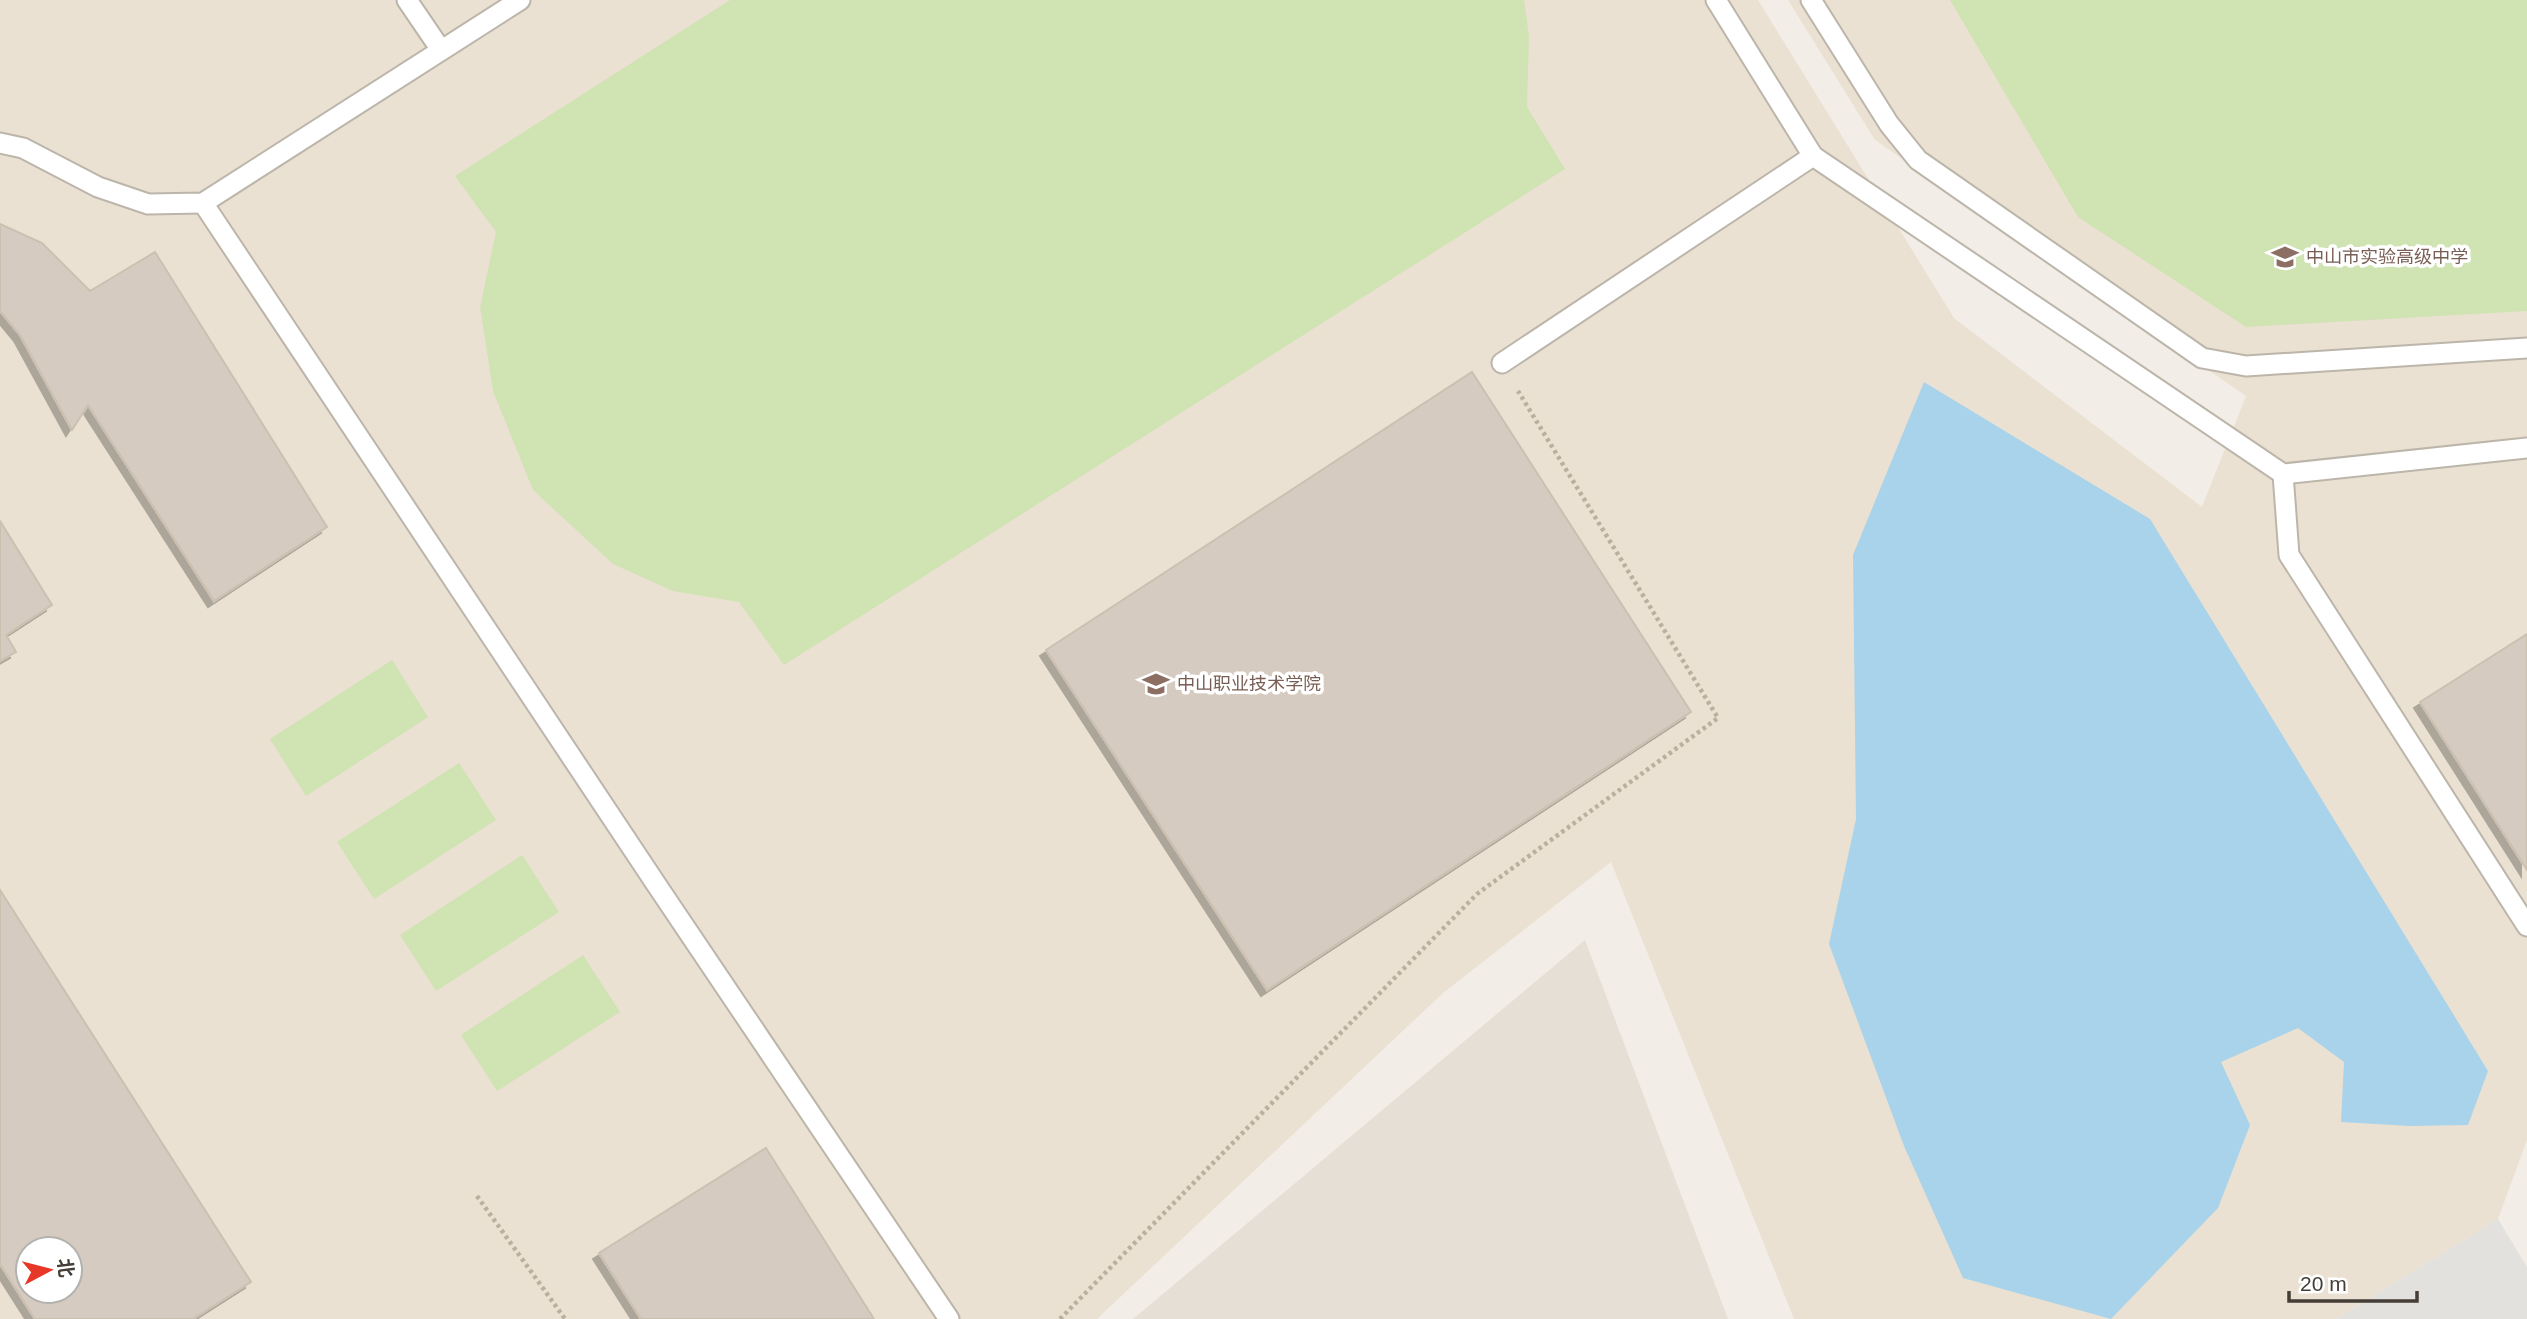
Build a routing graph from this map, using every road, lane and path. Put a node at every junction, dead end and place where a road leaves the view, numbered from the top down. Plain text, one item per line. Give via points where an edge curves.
1 (407, 0) edge
2 (520, 0) edge
3 (1716, 0) edge
4 (1811, 0) edge
5 (441, 50) junction
6 (0, 143) edge
7 (1813, 156) junction
8 (204, 203) junction
9 (2527, 348) edge
10 (1502, 363) joint
11 (2527, 448) edge
12 (2283, 474) junction
13 (2527, 926) edge
14 (477, 1196) dead end
15 (565, 1319) edge
16 (949, 1319) edge
17 (1060, 1319) edge

1 - 5 lane
2 - 5 lane
3 - 7 lane
4 - 9 lane via 1917,160 2202,358 2246,366
5 - 8 lane
6 - 8 lane via 23,148 98,187 148,204
7 - 10 lane
7 - 12 lane
8 - 16 lane
10 - 17 path via 1718,718 1477,894
11 - 12 lane
12 - 13 lane via 2289,555
14 - 15 path

